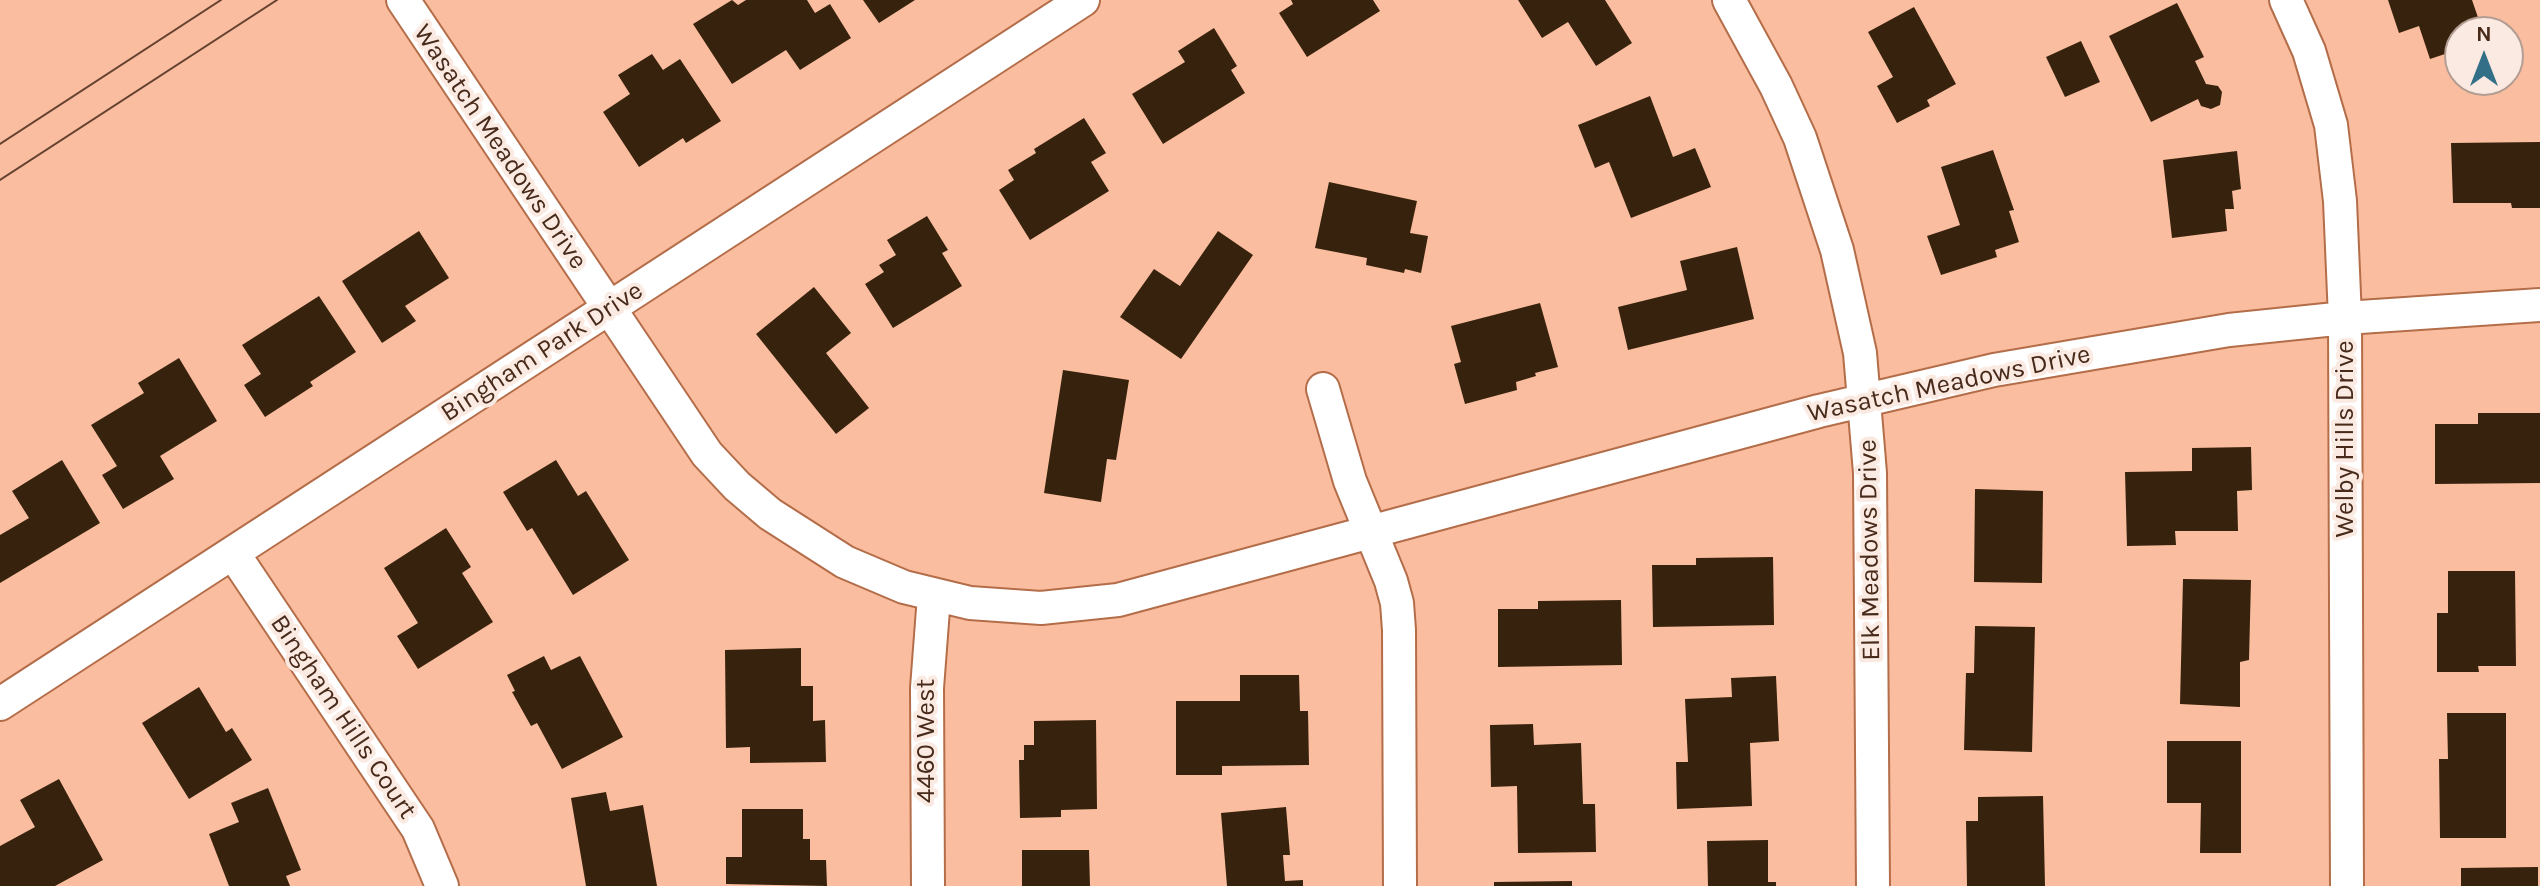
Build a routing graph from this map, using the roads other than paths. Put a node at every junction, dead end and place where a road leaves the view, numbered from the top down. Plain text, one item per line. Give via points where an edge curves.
1 (403, 0) edge
2 (1083, 0) edge
3 (1729, 0) edge
4 (2286, 0) edge
5 (2540, 305) edge
6 (608, 309) junction
7 (2345, 318) junction
8 (1323, 389) dead end
9 (1866, 399) junction
10 (1372, 533) junction
11 (233, 553) junction
12 (934, 596) junction
13 (0, 704) edge
14 (442, 886) edge
15 (928, 886) edge
16 (1400, 886) edge
17 (1873, 886) edge
18 (2347, 886) edge

1 - 6 street, Wasatch Meadows Drive
2 - 6 street, Bingham Park Drive
3 - 9 street, Elk Meadows Drive via 1776,86 1820,193 1849,298
4 - 7 street, Welby Hills Drive via 2309,51 2331,125
5 - 7 street, Wasatch Meadows Drive
6 - 11 street, Bingham Park Drive
6 - 12 street, Wasatch Meadows Drive via 707,454 737,486 845,562
7 - 9 street, Wasatch Meadows Drive via 2159,340
7 - 18 street, Welby Hills Drive
8 - 10 street via 1350,481
9 - 10 street, Wasatch Meadows Drive
9 - 17 street, Elk Meadows Drive
10 - 12 street, Wasatch Meadows Drive via 1092,604 1041,608
10 - 16 street via 1399,615
11 - 13 street, Bingham Park Drive
11 - 14 street, Bingham Hills Court via 418,829
12 - 15 street, 4460 West via 927,688

